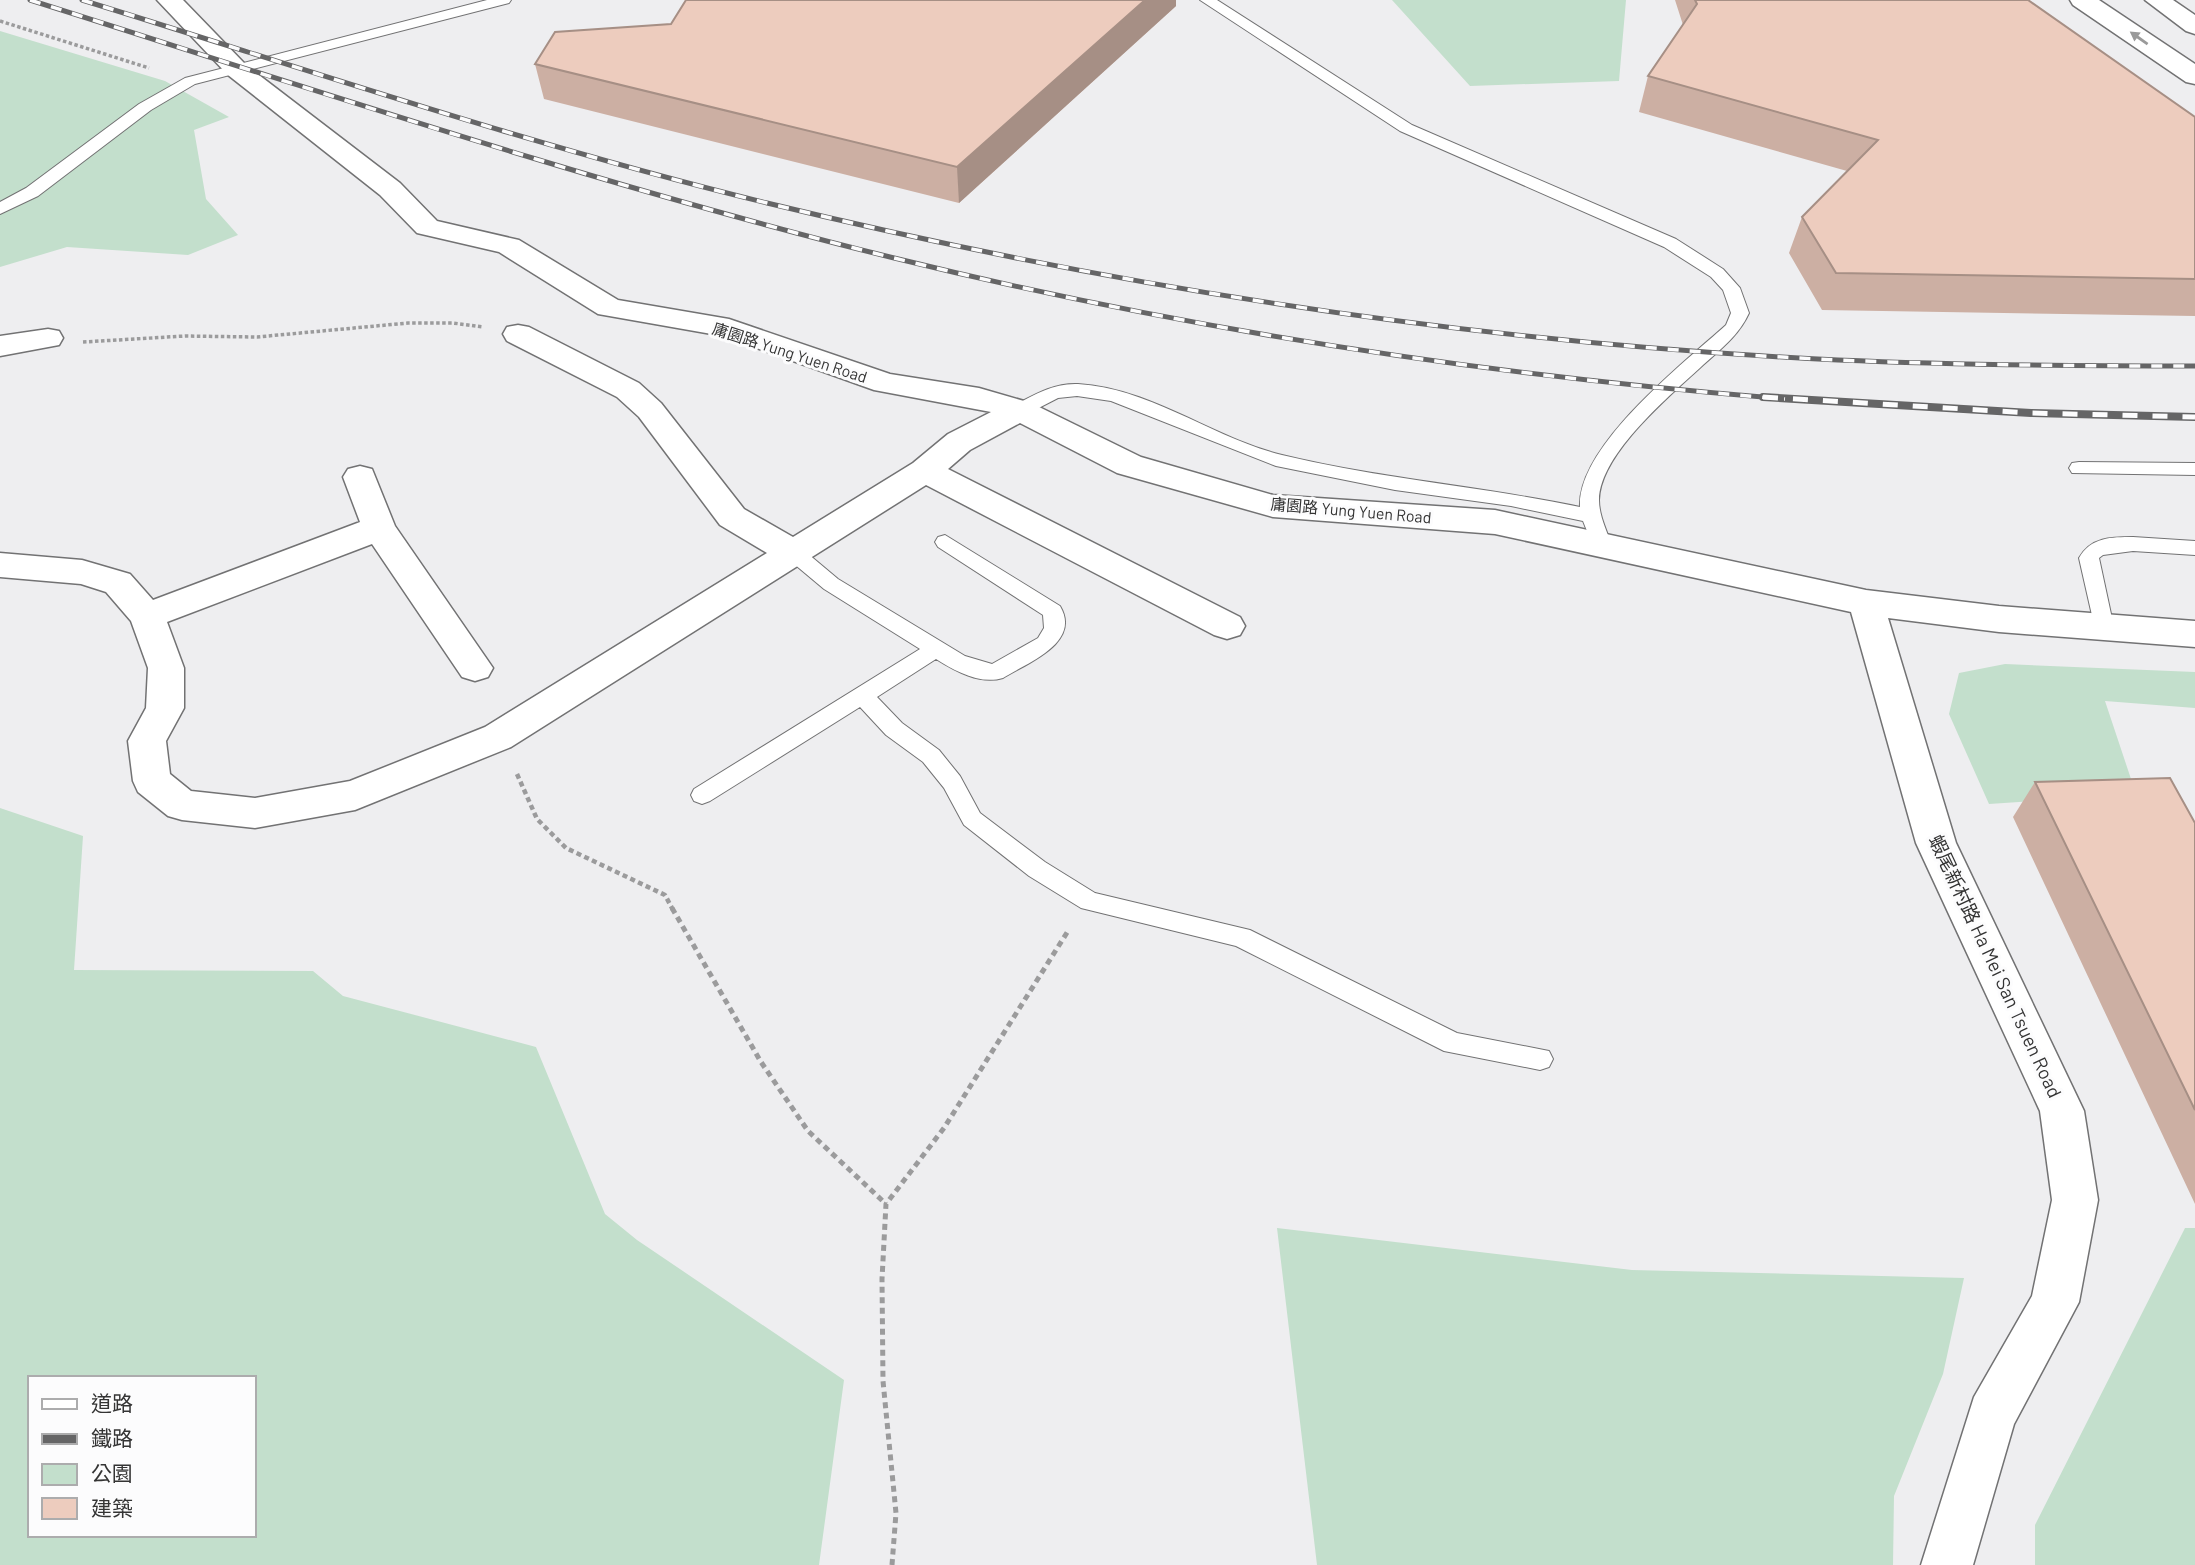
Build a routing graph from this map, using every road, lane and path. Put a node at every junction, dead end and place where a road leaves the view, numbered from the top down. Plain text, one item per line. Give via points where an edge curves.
1 (169, 0) edge
2 (504, 0) edge
3 (1207, 0) edge
4 (2082, 0) edge
5 (2157, 0) edge
6 (0, 20) edge
7 (2195, 26) edge
8 (237, 70) junction
9 (2195, 76) edge
10 (190, 81) junction
11 (0, 209) edge
12 (518, 334) joint
13 (48, 338) joint
14 (0, 346) edge
15 (1020, 410) junction
16 (2080, 468) dead end
17 (2195, 469) edge
18 (925, 471) junction
19 (359, 477) dead end
20 (379, 528) junction
21 (1597, 531) junction
22 (945, 542) dead end
23 (2195, 548) edge
24 (794, 553) junction
25 (0, 565) edge
26 (1866, 603) junction
27 (147, 616) junction
28 (1227, 626) dead end
29 (2103, 628) junction
30 (2195, 634) edge
31 (936, 649) junction
32 (475, 668) dead end
33 (863, 696) junction
34 (498, 737) junction
35 (702, 795) dead end
36 (1089, 901) junction
37 (1540, 1059) dead end
38 (886, 1204) junction
39 (892, 1565) edge
40 (1947, 1565) edge

1 - 8 street, 庸園路 Yung Yuen Road
2 - 8 lane
3 - 21 lane via 1406,128 1670,243 1717,273 1731,288 1740,313 1734,327 1630,426 1596,471 1590,495
9 -> 4 street
5 - 7 street
6 - 10 path
8 - 10 lane
8 - 15 street, 庸園路 Yung Yuen Road via 390,189 427,227 509,246 610,308 729,328 885,383 979,398
10 - 11 lane via 145,107 32,192
12 - 13 path via 453,323 408,323 257,337 185,336 88,343
12 - 24 street via 628,390 650,410 732,517
13 - 14 street
15 - 18 street via 960,442
15 - 21 street, 庸園路 Yung Yuen Road via 1129,465 1273,506
15 - 21 lane via 1054,392 1077,390 1115,396 1276,460 1511,499
16 - 17 lane
18 - 24 street
18 - 28 street
19 - 20 street
20 - 27 street
20 - 32 street
21 - 26 street
22 - 31 lane via 1053,611 1055,628 1046,643 995,672 977,670
23 - 29 lane via 2114,545 2092,552 2089,558
24 - 31 lane via 831,584
24 - 34 street
25 - 27 street via 82,572 118,583
26 - 29 street
26 - 40 street, 蝦尾新村路 Ha Mei San Tsuen Road via 1936,844 2062,1111 2075,1200 2055,1302 1992,1415
27 - 34 street via 166,668 165,708 147,741 152,781 182,805 255,813 355,795
29 - 30 street
31 - 33 lane
33 - 35 lane
33 - 36 lane via 894,729 931,756 972,819 1037,869
34 - 38 path via 537,819 566,848 666,895 761,1062 808,1131
36 - 37 lane via 1241,937 1453,1043
36 - 38 path via 944,1128
38 - 39 path via 883,1381 896,1513

